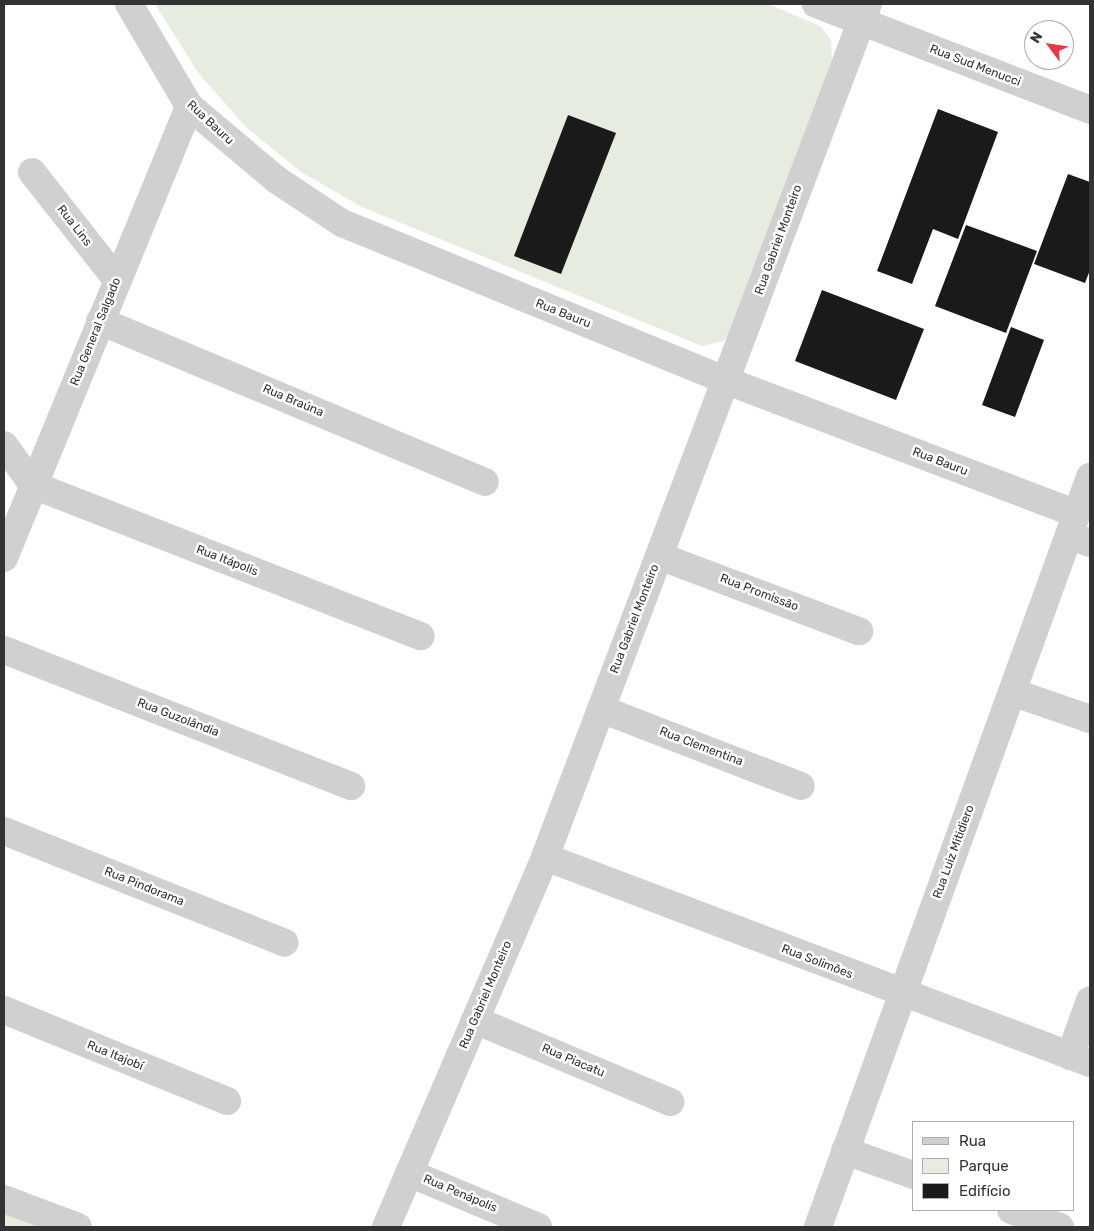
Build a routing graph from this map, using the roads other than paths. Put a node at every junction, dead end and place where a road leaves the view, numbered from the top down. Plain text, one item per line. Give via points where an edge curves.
1 (129, 4) edge
2 (816, 4) edge
3 (864, 13) edge
4 (189, 106) junction
5 (1090, 110) edge
6 (32, 172) dead end
7 (117, 280) junction
8 (100, 321) junction
9 (727, 381) junction
10 (4, 445) edge
11 (1090, 477) edge
12 (485, 482) dead end
13 (33, 486) junction
14 (1079, 531) edge
15 (659, 556) junction
16 (4, 558) edge
17 (859, 631) dead end
18 (421, 636) dead end
19 (4, 650) edge
20 (1012, 692) junction
21 (601, 709) junction
22 (1090, 719) edge
23 (352, 786) dead end
24 (801, 786) dead end
25 (4, 831) edge
26 (545, 857) junction
27 (285, 943) dead end
28 (902, 994) junction
29 (1090, 1000) edge
30 (4, 1010) edge
31 (475, 1020) junction
32 (1080, 1060) edge
33 (227, 1101) dead end
34 (670, 1102) dead end
35 (845, 1151) junction
36 (409, 1173) junction
37 (912, 1175) edge
38 (4, 1199) edge
39 (1010, 1211) edge
40 (1013, 1211) edge
41 (78, 1227) edge
42 (386, 1227) edge
43 (538, 1227) edge
44 (818, 1227) edge
45 (1002, 1227) edge
46 (1060, 1227) edge

1 - 4 street, Rua Bauru
2 - 3 street, Rua Sud Menucci
3 - 5 street, Rua Sud Menucci
3 - 9 street, Rua Gabriel Monteiro
4 - 7 street, Rua General Salgado
4 - 9 street, Rua Bauru via 277,180 342,222
6 - 7 street, Rua Lins
7 - 8 street, Rua General Salgado
8 - 12 street, Rua Braúna
8 - 13 street, Rua General Salgado
9 - 14 street, Rua Bauru
9 - 15 street, Rua Gabriel Monteiro
10 - 13 street
11 - 14 street, Rua Luiz Mitidiero
13 - 16 street, Rua General Salgado
13 - 18 street, Rua Itápolis
14 - 20 street, Rua Luiz Mitidiero
15 - 17 street, Rua Promissão
15 - 21 street, Rua Gabriel Monteiro
19 - 23 street, Rua Guzolândia
20 - 22 street
20 - 28 street, Rua Luiz Mitidiero
21 - 24 street, Rua Clementina
21 - 26 street, Rua Gabriel Monteiro
25 - 27 street, Rua Pindorama
26 - 28 street, Rua Solimões
26 - 31 street, Rua Gabriel Monteiro
28 - 32 street, Rua Solimões
28 - 35 street, Rua Luiz Mitidiero
29 - 32 street
30 - 33 street, Rua Itajobí
31 - 34 street, Rua Piacatu
31 - 36 street, Rua Gabriel Monteiro
35 - 37 street
35 - 44 street, Rua Luiz Mitidiero
36 - 42 street, Rua Gabriel Monteiro
36 - 43 street, Rua Penápolis
38 - 41 street
39 - 45 street
40 - 46 street

